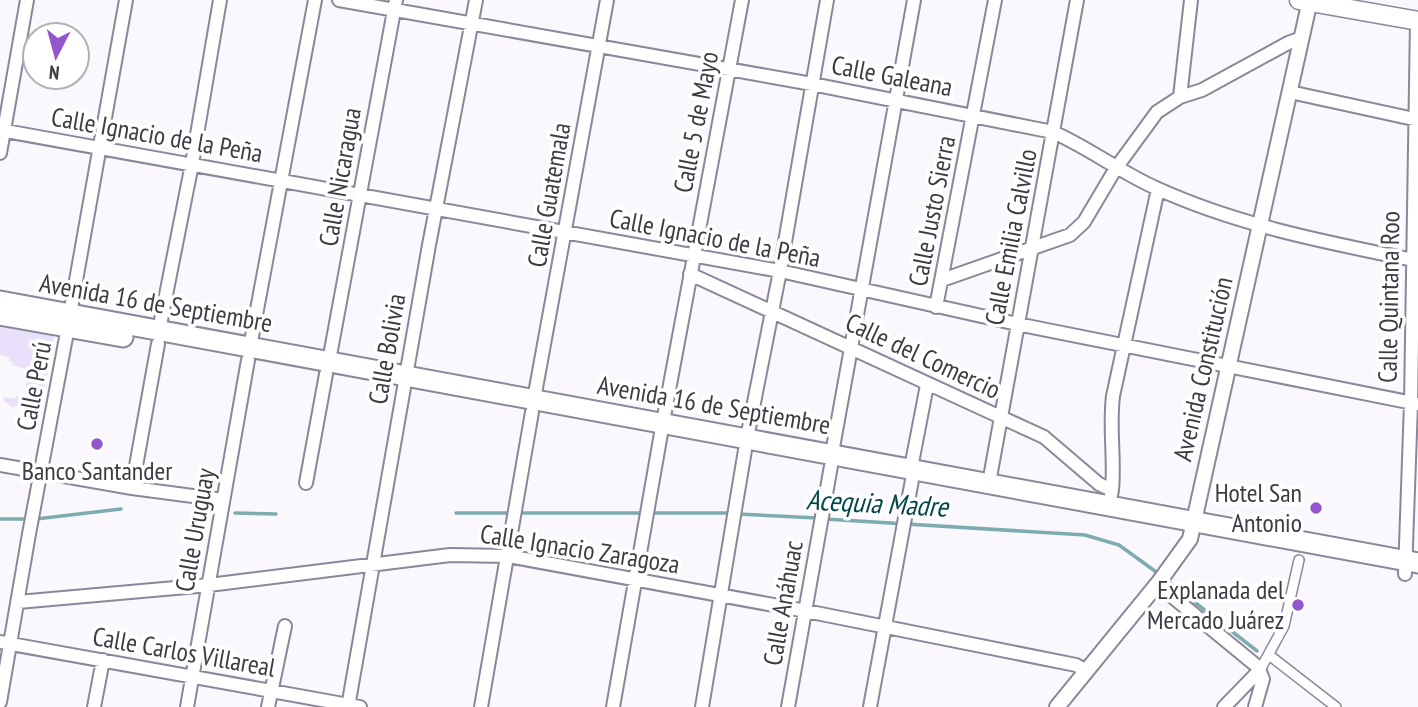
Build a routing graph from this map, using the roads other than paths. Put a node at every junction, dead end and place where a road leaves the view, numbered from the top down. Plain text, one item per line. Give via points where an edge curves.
1 (27, 0) edge
2 (127, 0) edge
3 (220, 0) edge
4 (315, 0) edge
5 (338, 0) edge
6 (476, 0) edge
7 (607, 0) edge
8 (742, 0) edge
9 (827, 0) edge
10 (914, 0) edge
11 (995, 0) edge
12 (1077, 0) edge
13 (1191, 0) edge
14 (1343, 0) edge
15 (1306, 1) edge
16 (395, 5) edge
17 (1365, 13) junction
18 (1418, 21) edge
19 (472, 24) junction
20 (1302, 38) junction
21 (599, 45) junction
22 (730, 70) junction
23 (812, 84) junction
24 (1290, 92) junction
25 (1180, 97) junction
26 (896, 99) junction
27 (975, 114) junction
28 (1417, 120) edge
29 (2, 131) edge
30 (1053, 132) junction
31 (99, 148) junction
32 (0, 153) edge
33 (192, 164) junction
34 (1116, 168) junction
35 (281, 181) junction
36 (1158, 189) junction
37 (360, 196) junction
38 (436, 210) junction
39 (1261, 226) junction
40 (565, 233) junction
41 (1032, 250) junction
42 (693, 255) junction
43 (1415, 260) edge
44 (780, 271) junction
45 (690, 274) junction
46 (942, 281) junction
47 (860, 290) junction
48 (0, 301) edge
49 (936, 307) junction
50 (772, 311) junction
51 (0, 315) edge
52 (69, 321) junction
53 (1017, 324) junction
54 (159, 337) junction
55 (1125, 346) junction
56 (851, 347) junction
57 (249, 354) junction
58 (327, 368) junction
59 (1228, 368) junction
60 (405, 382) junction
61 (927, 385) junction
62 (1415, 403) edge
63 (533, 405) junction
64 (1001, 418) junction
65 (662, 429) junction
66 (746, 444) junction
67 (831, 460) junction
68 (0, 465) edge
69 (40, 472) junction
70 (912, 474) junction
71 (306, 483) dead end
72 (989, 483) junction
73 (132, 488) junction
74 (1110, 498) junction
75 (222, 509) junction
76 (1193, 526) junction
77 (508, 556) junction
78 (1298, 560) dead end
79 (372, 565) junction
80 (1412, 569) edge
81 (637, 580) junction
82 (1158, 583) junction
83 (209, 585) junction
84 (722, 594) junction
85 (18, 602) junction
86 (806, 611) junction
87 (285, 626) dead end
88 (884, 628) junction
89 (5, 643) edge
90 (1269, 655) junction
91 (103, 660) junction
92 (1260, 670) junction
93 (1087, 671) junction
94 (193, 677) junction
95 (271, 691) junction
96 (0, 702) edge
97 (352, 706) edge
98 (94, 707) edge
99 (187, 707) edge
100 (268, 707) edge
101 (481, 707) edge
102 (613, 707) edge
103 (702, 707) edge
104 (788, 707) edge
105 (870, 707) edge
106 (1057, 707) edge
107 (1224, 707) edge
108 (1255, 707) edge
109 (1336, 707) edge

1 - 29 street
2 - 31 street, Calle Perú
3 - 33 street
4 - 35 street, Calle Uruguay
5 - 16 street, Calle Galeana
6 - 19 street, Calle Bolivia
7 - 21 street, Calle Guatemala
8 - 22 street, Calle 5 de Mayo
9 - 23 street
10 - 26 street, Calle Anáhuac
11 - 27 street, Calle Justo Sierra
12 - 30 street, Calle Emilia Calvillo
13 - 25 street
14 - 17 main road
15 - 17 main road
15 - 20 street, Avenida Constitución
16 - 19 street, Calle Galeana
16 - 37 street, Calle Nicaragua
17 - 18 main road
18 - 28 street, Calle Quintana Roo
19 - 21 street, Calle Galeana
19 - 38 street, Calle Bolivia
20 - 24 street, Avenida Constitución
20 - 25 street
21 - 22 street, Calle Galeana
21 - 40 street, Calle Guatemala
22 - 23 street, Calle Galeana
22 - 42 street, Calle 5 de Mayo
23 - 26 street, Calle Galeana
23 - 44 street
24 - 28 street
24 - 39 street, Avenida Constitución
25 - 34 street via 1157,112
26 - 27 street, Calle Galeana
26 - 47 street, Calle Anáhuac
27 - 30 street, Calle Galeana
27 - 46 street, Calle Justo Sierra
28 - 43 street, Calle Quintana Roo
29 - 31 street, Calle Ignacio de la Peña
29 - 32 street
30 - 34 street, Calle Galeana
30 - 41 street, Calle Emilia Calvillo
31 - 33 street, Calle Ignacio de la Peña
31 - 52 street, Calle Perú
33 - 35 street, Calle Ignacio de la Peña
33 - 54 street
34 - 36 street, Calle Galeana
34 - 41 street via 1078,229
35 - 37 street, Calle Ignacio de la Peña
35 - 57 street, Calle Uruguay
36 - 39 street, Calle Galeana
36 - 55 street
37 - 38 street, Calle Ignacio de la Peña
37 - 58 street, Calle Nicaragua
38 - 40 street, Calle Ignacio de la Peña
38 - 60 street, Calle Bolivia
39 - 43 street, Calle Galeana
39 - 59 street, Avenida Constitución
40 - 42 street, Calle Ignacio de la Peña
40 - 63 street, Calle Guatemala
41 - 46 street
41 - 53 street, Calle Emilia Calvillo
42 - 44 street, Calle Ignacio de la Peña
42 - 45 street, Calle 5 de Mayo
43 - 62 street, Calle Quintana Roo
44 - 47 street, Calle Ignacio de la Peña
44 - 50 street
45 - 50 street, Calle del Comercio
45 - 65 street, Calle 5 de Mayo
46 - 49 street, Calle Justo Sierra
47 - 49 street, Calle Ignacio de la Peña
47 - 56 street, Calle Anáhuac
48 - 52 main road, Avenida 16 de Septiembre
49 - 53 street, Calle Ignacio de la Peña
50 - 56 street, Calle del Comercio
50 - 66 street
51 - 52 main road, Avenida 16 de Septiembre
52 - 54 main road, Avenida 16 de Septiembre
52 - 69 street, Calle Perú
53 - 55 street, Calle Ignacio de la Peña
53 - 64 street, Calle Emilia Calvillo
54 - 57 main road, Avenida 16 de Septiembre
54 - 73 street
55 - 59 street, Calle Ignacio de la Peña
55 - 74 street via 1111,415 1114,470
56 - 61 street, Calle del Comercio
56 - 67 street, Calle Anáhuac
57 - 58 main road, Avenida 16 de Septiembre
57 - 75 street, Calle Uruguay
58 - 60 main road, Avenida 16 de Septiembre
58 - 71 street, Calle Nicaragua
59 - 62 street, Calle Ignacio de la Peña
59 - 76 street, Avenida Constitución
60 - 63 main road, Avenida 16 de Septiembre
60 - 79 street, Calle Bolivia
61 - 64 street, Calle del Comercio
61 - 70 street
62 - 80 street, Calle Quintana Roo
63 - 65 main road, Avenida 16 de Septiembre
63 - 77 street, Calle Guatemala
64 - 72 street, Calle Emilia Calvillo
64 - 74 street, Calle del Comercio via 1044,437
65 - 66 main road, Avenida 16 de Septiembre
65 - 81 street, Calle 5 de Mayo
66 - 67 main road, Avenida 16 de Septiembre
66 - 84 street
67 - 70 main road, Avenida 16 de Septiembre
67 - 86 street, Calle Anáhuac
68 - 69 street
69 - 73 street
69 - 85 street, Calle Perú
70 - 72 main road, Avenida 16 de Septiembre
70 - 76 main road, Avenida 16 de Septiembre
70 - 88 street
72 - 74 main road, Avenida 16 de Septiembre
73 - 75 street
74 - 76 main road, Avenida 16 de Septiembre
75 - 83 street, Calle Uruguay
76 - 80 main road, Avenida 16 de Septiembre
76 - 82 street, Avenida Constitución via 1184,549
77 - 79 street, Calle Ignacio Zaragoza via 450,555
77 - 81 street, Calle Ignacio Zaragoza
77 - 101 street, Calle Guatemala
78 - 90 street via 1284,626
79 - 83 street, Calle Ignacio Zaragoza
79 - 97 street, Calle Bolivia
81 - 84 street, Calle Ignacio Zaragoza
81 - 102 street, Calle 5 de Mayo
82 - 92 street
82 - 93 street, Avenida Constitución
83 - 85 street, Calle Ignacio Zaragoza
83 - 94 street, Calle Uruguay
84 - 86 street, Calle Ignacio Zaragoza
84 - 103 street
85 - 89 street, Calle Perú
86 - 88 street, Calle Ignacio Zaragoza
86 - 104 street, Calle Anáhuac
87 - 95 street
88 - 93 street, Calle Ignacio Zaragoza via 1076,665
88 - 105 street
89 - 91 street, Calle Carlos Villareal
89 - 96 street, Calle Perú
90 - 92 street
90 - 109 street
91 - 94 street, Calle Carlos Villareal
91 - 98 street
92 - 107 street
92 - 108 street via 1262,687
93 - 106 street, Avenida Constitución
94 - 95 street, Calle Carlos Villareal
94 - 99 street, Calle Uruguay
95 - 97 street, Calle Carlos Villareal
95 - 100 street

